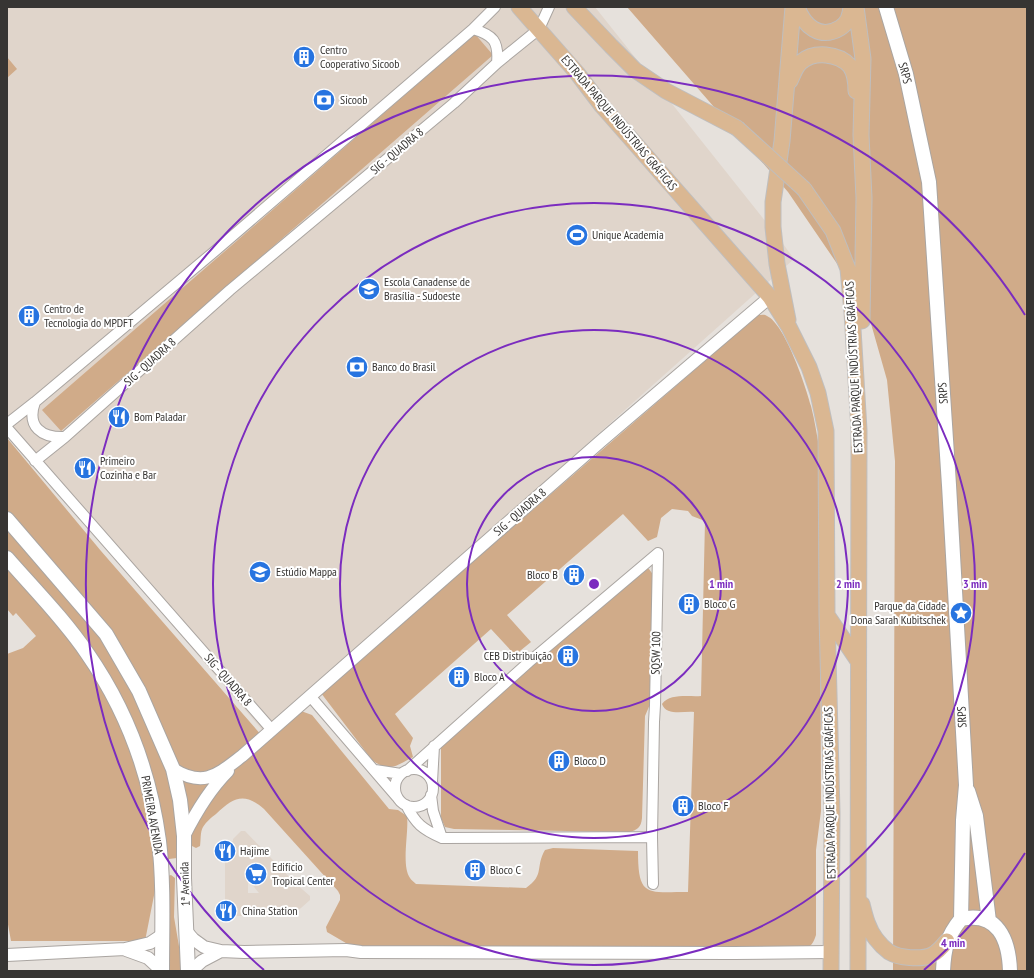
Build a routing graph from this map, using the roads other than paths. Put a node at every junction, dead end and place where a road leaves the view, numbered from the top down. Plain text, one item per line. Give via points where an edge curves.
1 (495, 7) edge
2 (519, 7) edge
3 (549, 7) edge
4 (574, 7) edge
5 (793, 7) edge
6 (797, 7) edge
7 (851, 7) edge
8 (856, 7) edge
9 (886, 7) edge
10 (473, 29) junction
11 (538, 29) junction
12 (497, 63) junction
13 (786, 90) junction
14 (861, 135) junction
15 (770, 298) junction
16 (789, 327) junction
17 (35, 402) junction
18 (7, 424) edge
19 (7, 428) edge
20 (860, 430) junction
21 (65, 437) junction
22 (35, 461) junction
23 (7, 519) edge
24 (7, 558) edge
25 (827, 615) junction
26 (858, 661) junction
27 (310, 696) junction
28 (272, 730) junction
29 (434, 746) junction
30 (242, 756) junction
31 (173, 769) junction
32 (375, 770) junction
33 (404, 772) junction
34 (432, 783) junction
35 (966, 785) junction
36 (431, 795) junction
37 (397, 797) junction
38 (406, 805) junction
39 (184, 836) junction
40 (652, 837) junction
41 (442, 838) junction
42 (161, 877) junction
43 (184, 878) junction
44 (653, 884) dead end
45 (858, 888) junction
46 (961, 919) junction
47 (989, 921) junction
48 (187, 932) junction
49 (162, 935) junction
50 (947, 940) junction
51 (125, 949) junction
52 (221, 951) junction
53 (831, 952) junction
54 (7, 955) edge
55 (162, 971) edge
56 (190, 971) edge
57 (831, 971) edge
58 (858, 971) edge
59 (943, 971) edge
60 (1010, 971) edge

1 - 10 street
2 - 11 main road, ESTRADA PARQUE INDÚSTRIAS GRÁFICAS
3 - 11 street
4 - 20 main road, ESTRADA PARQUE INDÚSTRIAS GRÁFICAS, bridge via 635,70 666,91 737,128 804,189 833,231 848,269
5 - 13 main road
6 - 7 main road via 804,21 818,32 836,30 844,25
8 - 14 main road via 863,59
9 - 35 main road, SRPS via 907,81 928,182 950,485
10 - 12 street via 493,39 497,45
10 - 17 street
11 - 12 street, SIG - QUADRA 8
11 - 15 main road, ESTRADA PARQUE INDÚSTRIAS GRÁFICAS
12 - 21 street, SIG - QUADRA 8 via 454,103 230,290
13 - 14 main road via 797,66 808,57 827,55 842,60 850,67 855,77
13 - 16 main road via 773,212 777,264
14 - 20 main road via 864,198
15 - 16 main road, ESTRADA PARQUE INDÚSTRIAS GRÁFICAS
15 - 27 street, SIG - QUADRA 8 via 601,441
16 - 25 main road, ESTRADA PARQUE INDÚSTRIAS GRÁFICAS via 809,367 818,393 826,431
17 - 18 street
17 - 21 street via 32,411 33,423 46,435 53,438
19 - 22 street
20 - 26 main road, ESTRADA PARQUE INDÚSTRIAS GRÁFICAS
21 - 22 street, SIG - QUADRA 8
22 - 28 street, SIG - QUADRA 8
23 - 31 main road via 106,634 139,691
24 - 42 main road, PRIMEIRA AVENIDA via 87,652 119,706 138,750 150,793 159,841
25 - 26 main road
25 - 53 main road, ESTRADA PARQUE INDÚSTRIAS GRÁFICAS via 832,813
26 - 45 main road, ESTRADA PARQUE INDÚSTRIAS GRÁFICAS
27 - 28 street, SIG - QUADRA 8
27 - 32 street
28 - 30 street, SIG - QUADRA 8
29 - 33 street, SQSW 100
29 - 34 street
29 - 40 street, SQSW 100 via 658,553
30 - 31 street, SIG - QUADRA 8 via 224,770 202,778 194,779
30 - 39 street, SIG - QUADRA 8 via 216,783
31 - 39 main road
32 - 33 street
32 - 37 street
33 - 34 street via 413,769 425,772
33 - 37 street via 395,785
34 - 36 street
35 - 46 main road, SRPS
35 - 47 main road, SRPS via 976,816
36 - 38 street via 418,806
36 - 41 street
37 - 38 street
38 - 41 street via 414,820 428,832
39 - 43 main road, 1ª Avenida
40 - 41 street
40 - 44 street
42 - 43 main road via 173,871
42 - 49 main road, PRIMEIRA AVENIDA
43 - 48 main road, 1ª Avenida
45 - 50 main road via 865,918 875,938 890,952 904,957 930,956
45 - 58 main road, ESTRADA PARQUE INDÚSTRIAS GRÁFICAS
46 - 47 main road via 980,917
46 - 50 main road
47 - 60 main road via 1003,936 1009,954
48 - 52 street via 204,947
48 - 56 main road
49 - 51 street via 150,943
49 - 55 main road, PRIMEIRA AVENIDA
50 - 59 main road
51 - 54 street
51 - 55 street via 148,958
52 - 53 street
52 - 56 street
53 - 57 main road, ESTRADA PARQUE INDÚSTRIAS GRÁFICAS

